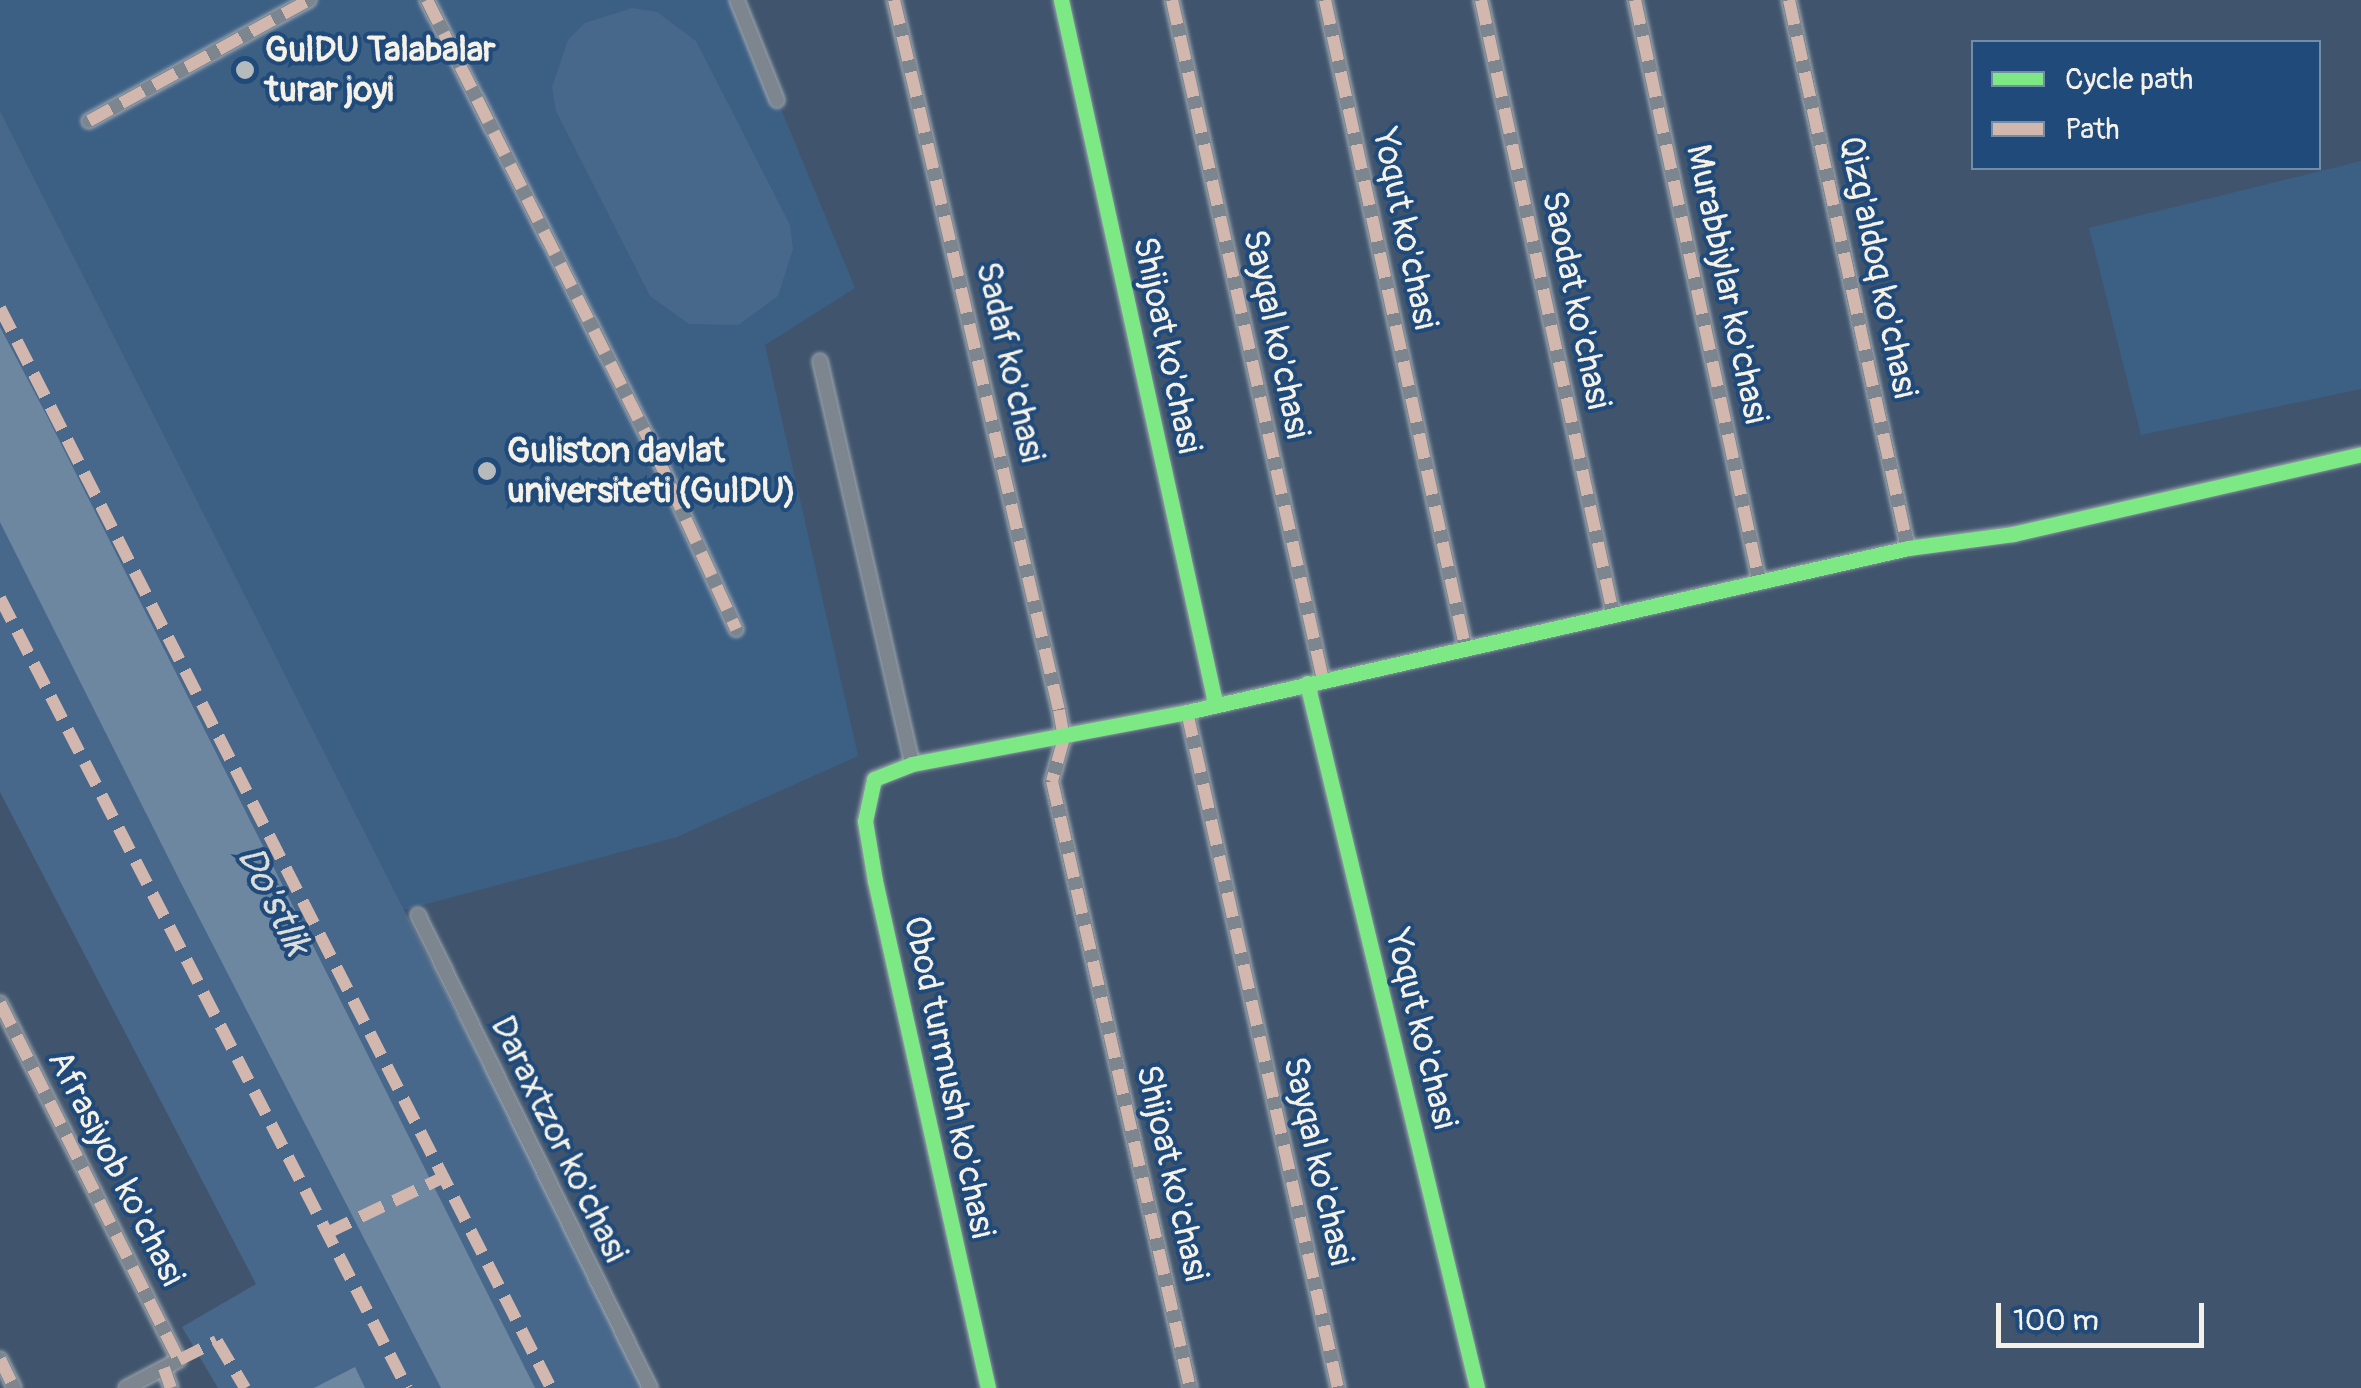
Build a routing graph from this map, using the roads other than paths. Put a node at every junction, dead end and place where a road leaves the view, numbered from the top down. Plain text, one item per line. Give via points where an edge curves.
1 (309, 0) edge
2 (427, 0) edge
3 (737, 0) edge
4 (894, 0) edge
5 (1060, 0) edge
6 (1172, 0) edge
7 (1325, 0) edge
8 (1481, 0) edge
9 (1635, 0) edge
10 (1789, 0) edge
11 (778, 100) dead end
12 (89, 120) dead end
13 (820, 360) dead end
14 (2361, 454) edge
15 (1908, 548) junction
16 (1760, 580) junction
17 (1613, 613) junction
18 (736, 629) dead end
19 (1464, 646) junction
20 (1323, 680) junction
21 (1307, 683) junction
22 (1216, 702) junction
23 (1187, 712) junction
24 (1064, 738) junction
25 (912, 764) junction
26 (418, 915) dead end
27 (0, 1003) edge
28 (0, 1359) edge
29 (172, 1364) junction
30 (14, 1388) edge
31 (126, 1388) edge
32 (171, 1388) edge
33 (650, 1388) edge
34 (988, 1388) edge
35 (1190, 1388) edge
36 (1338, 1388) edge
37 (1477, 1388) edge

1 - 12 street
2 - 18 street via 655,452
3 - 11 street
4 - 24 street, Sadaf ko'chasi
5 - 22 street, Shijoat ko'chasi
6 - 20 street, Sayqal ko'chasi
7 - 19 street, Yoqut ko'chasi
8 - 17 street, Saodat ko'chasi
9 - 16 street, Murabbiylar ko'chasi
10 - 15 street, Qizg'aldoq ko'chasi
13 - 25 street
14 - 15 street via 2013,534
15 - 16 street
16 - 17 street
17 - 19 street
19 - 20 street
20 - 21 street
21 - 22 street
21 - 37 street, Yoqut ko'chasi
22 - 23 street
23 - 24 street
23 - 36 street, Sayqal ko'chasi
24 - 25 street
24 - 35 street, Shijoat ko'chasi via 1052,781
25 - 34 street, Obod turmush ko'chasi via 874,779 865,820
26 - 33 street, Daraxtzor ko'chasi
27 - 29 street, Afrasiyob ko'chasi
28 - 30 street
29 - 31 street
29 - 32 street, Afrasiyob ko'chasi

